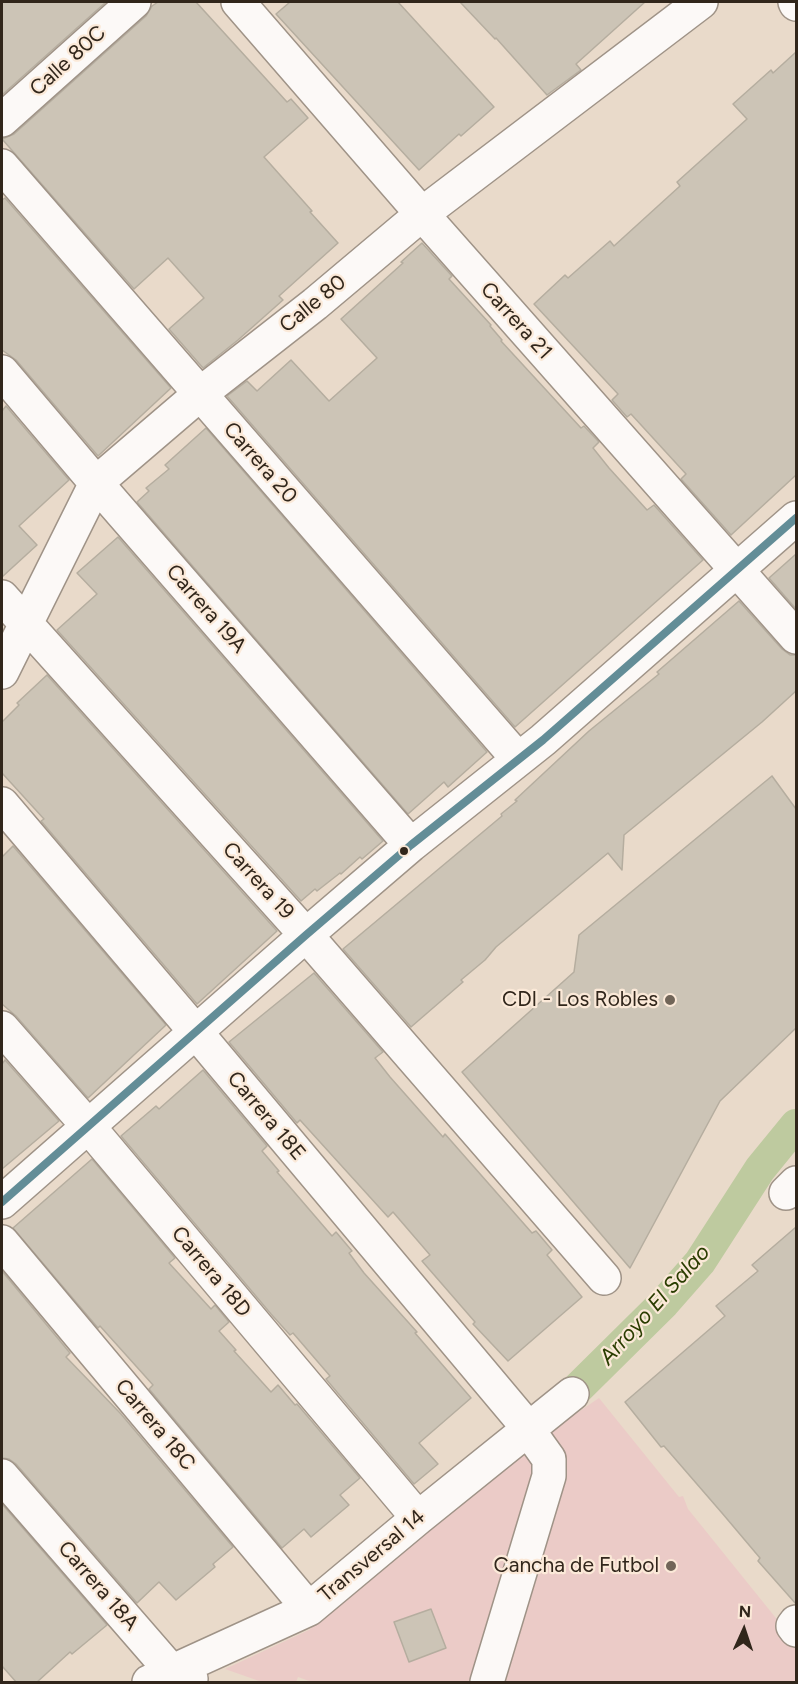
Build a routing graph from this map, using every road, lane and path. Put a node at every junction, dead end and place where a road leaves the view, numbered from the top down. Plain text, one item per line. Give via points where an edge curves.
1 (134, 2) edge
2 (238, 2) edge
3 (701, 2) edge
4 (2, 120) edge
5 (2, 166) edge
6 (422, 214) junction
7 (2, 372) edge
8 (200, 394) junction
9 (96, 483) junction
10 (796, 518) edge
11 (736, 569) junction
12 (2, 597) edge
13 (25, 623) junction
14 (796, 637) edge
15 (2, 672) edge
16 (518, 759) junction
17 (2, 804) edge
18 (411, 845) junction
19 (306, 935) junction
20 (2, 1028) edge
21 (195, 1031) junction
22 (88, 1126) junction
23 (2, 1202) edge
24 (2, 1242) edge
25 (604, 1278) dead end
26 (572, 1394) dead end
27 (529, 1430) junction
28 (2, 1476) edge
29 (417, 1518) junction
30 (309, 1609) junction
31 (175, 1679) edge
32 (487, 1683) edge

1 - 4 street, Calle 80C
2 - 6 street, Carrera 21
3 - 6 street, Calle 80
5 - 8 street, Carrera 20
6 - 8 street, Calle 80
6 - 11 street, Carrera 21
7 - 9 street, Carrera 19A
8 - 9 street, Calle 80
8 - 16 street, Carrera 20
9 - 13 street, Calle 80
9 - 18 street, Carrera 19A
10 - 11 street
11 - 14 street, Carrera 21
11 - 16 street
12 - 13 street, Carrera 19
13 - 15 street, Calle 80
13 - 19 street, Carrera 19
16 - 18 street
17 - 21 street, Carrera 18E
18 - 19 street
19 - 21 street
19 - 25 street, Carrera 19
20 - 22 street, Carrera 18D
21 - 22 street
21 - 27 street, Carrera 18E
22 - 23 street
22 - 29 street, Carrera 18D
24 - 30 street, Carrera 18C
26 - 27 street, Transversal 14
27 - 29 street, Transversal 14
27 - 32 street, Carrera 18E via 549,1459 549,1476
28 - 31 street, Carrera 18A
29 - 30 street, Transversal 14
30 - 31 street, Transversal 14

